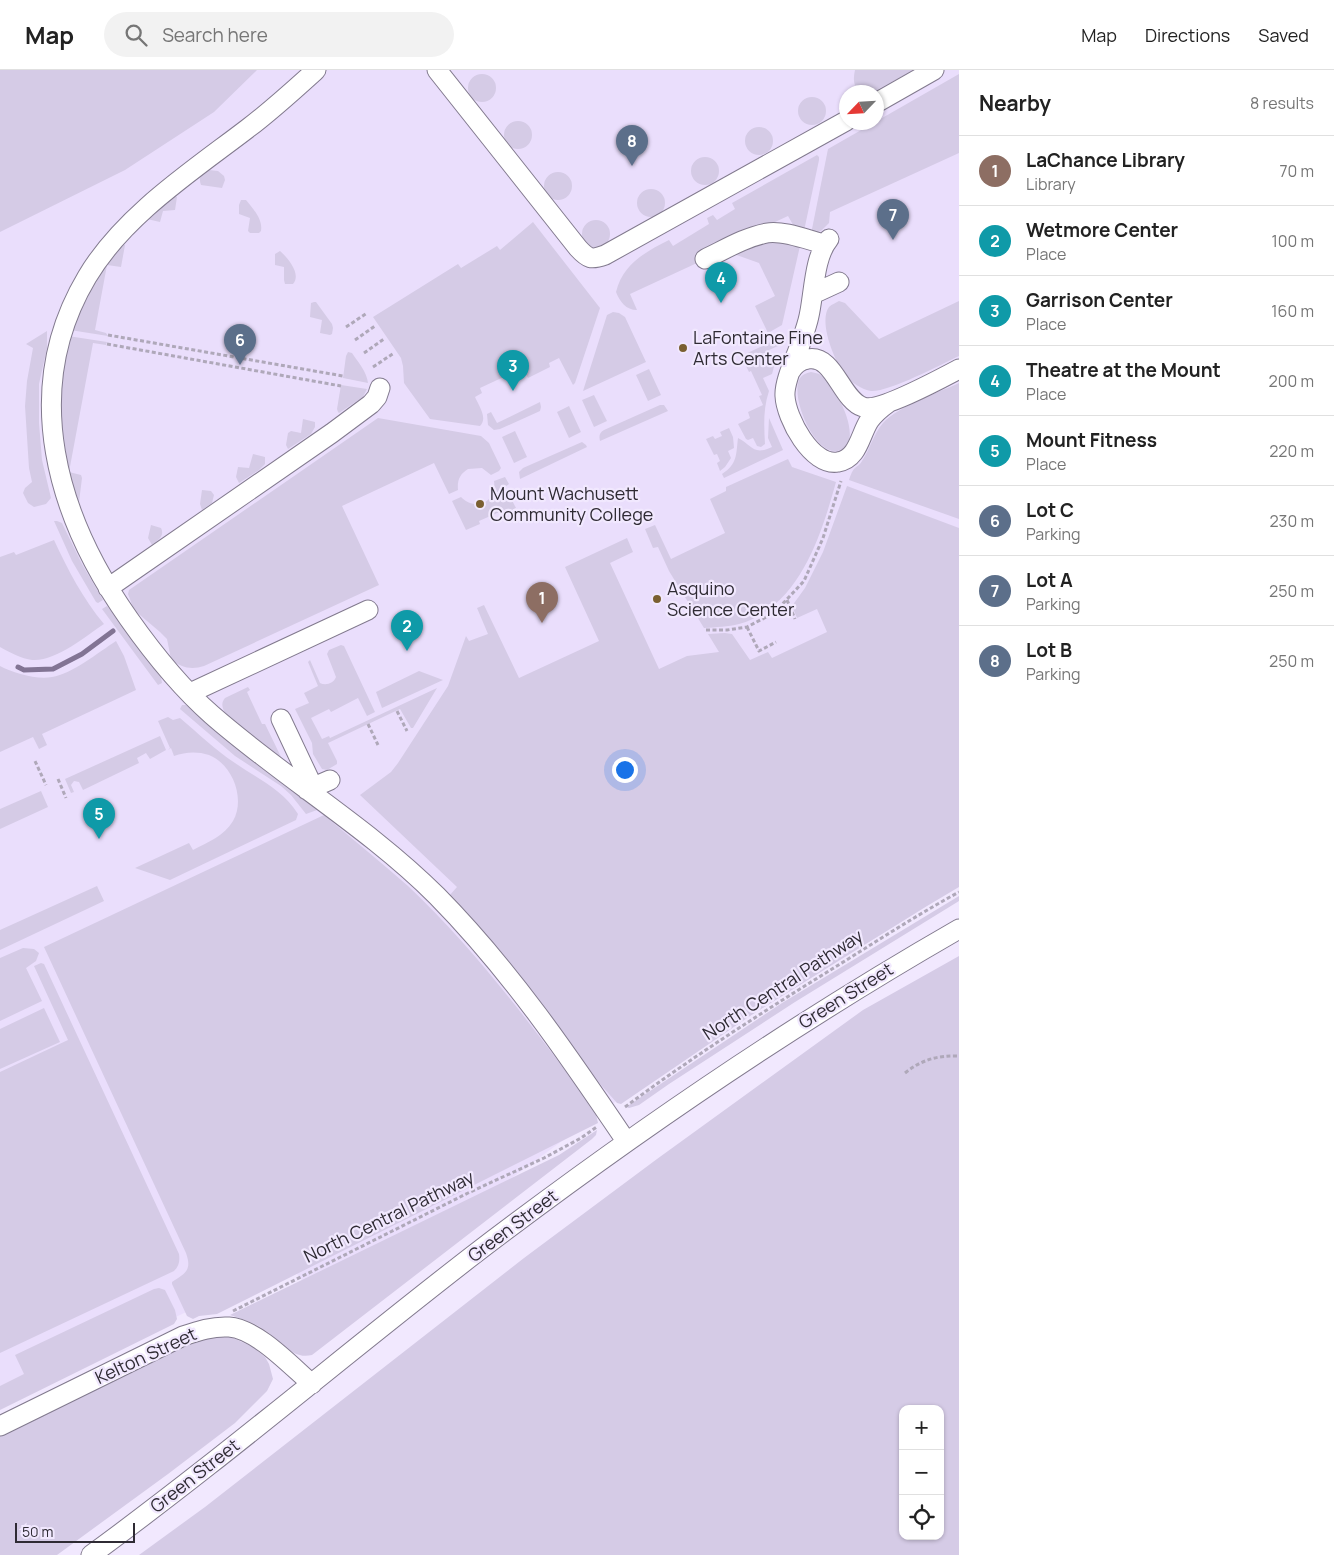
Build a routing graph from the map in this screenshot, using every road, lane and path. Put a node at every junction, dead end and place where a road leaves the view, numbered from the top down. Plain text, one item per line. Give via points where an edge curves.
1 (316, 70) edge
2 (437, 70) edge
3 (934, 70) edge
4 (884, 99) edge
5 (839, 125) edge
6 (705, 259) dead end
7 (838, 282) dead end
8 (813, 294) junction
9 (367, 313) dead end
10 (809, 318) junction
11 (375, 326) dead end
12 (346, 327) dead end
13 (108, 335) dead end
14 (384, 339) dead end
15 (355, 340) dead end
16 (107, 344) dead end
17 (364, 353) dead end
18 (394, 353) dead end
19 (822, 361) junction
20 (373, 366) dead end
21 (959, 369) edge
22 (790, 372) junction
23 (343, 376) dead end
24 (341, 386) dead end
25 (380, 388) dead end
26 (847, 395) junction
27 (888, 403) junction
28 (856, 449) junction
29 (841, 481) dead end
30 (108, 588) junction
31 (786, 600) junction
32 (368, 610) dead end
33 (795, 619) dead end
34 (747, 627) junction
35 (706, 630) dead end
36 (776, 642) dead end
37 (190, 693) junction
38 (397, 711) dead end
39 (281, 718) dead end
40 (368, 724) dead end
41 (407, 731) dead end
42 (378, 745) dead end
43 (34, 761) dead end
44 (58, 779) dead end
45 (46, 785) dead end
46 (316, 786) junction
47 (66, 798) dead end
48 (959, 892) edge
49 (959, 929) edge
50 (959, 1056) edge
51 (905, 1073) dead end
52 (625, 1106) dead end
53 (598, 1126) dead end
54 (626, 1141) junction
55 (227, 1314) dead end
56 (312, 1384) junction
57 (0, 1426) edge
58 (91, 1555) edge

1 - 30 street via 128,224 88,274 69,312 52,373 52,436 66,499
2 - 5 street via 578,248 591,259 605,256
3 - 4 street
6 - 8 street via 767,233 827,242 819,261
7 - 8 street
8 - 10 street
9 - 12 path
10 - 19 street via 811,343
10 - 22 street
11 - 15 path
13 - 23 path
14 - 17 path
16 - 24 path
18 - 20 path
19 - 22 street via 805,359 794,365
19 - 26 street
21 - 27 street
22 - 28 street via 785,395 788,413 809,449 832,462 849,458
25 - 30 street via 371,404 340,427
26 - 27 street via 864,408
26 - 28 street via 859,427
27 - 28 street via 869,422
29 - 31 path via 823,538 804,581
30 - 37 street via 152,651
31 - 33 path
31 - 34 path via 774,613
32 - 37 street
34 - 35 path
34 - 36 path via 760,651
37 - 46 street via 224,725
38 - 41 path
39 - 46 street
40 - 42 path
43 - 45 path
44 - 47 path
46 - 54 street via 418,879 504,971 536,1011
48 - 52 path, North Central Pathway via 775,1004
49 - 54 street, Green Street via 805,1021
50 - 51 path via 930,1058
53 - 55 path, North Central Pathway via 544,1158
54 - 56 street, Green Street via 472,1257
56 - 57 street, Kelton Street via 248,1332 230,1327 210,1328 183,1336
56 - 58 street, Green Street

